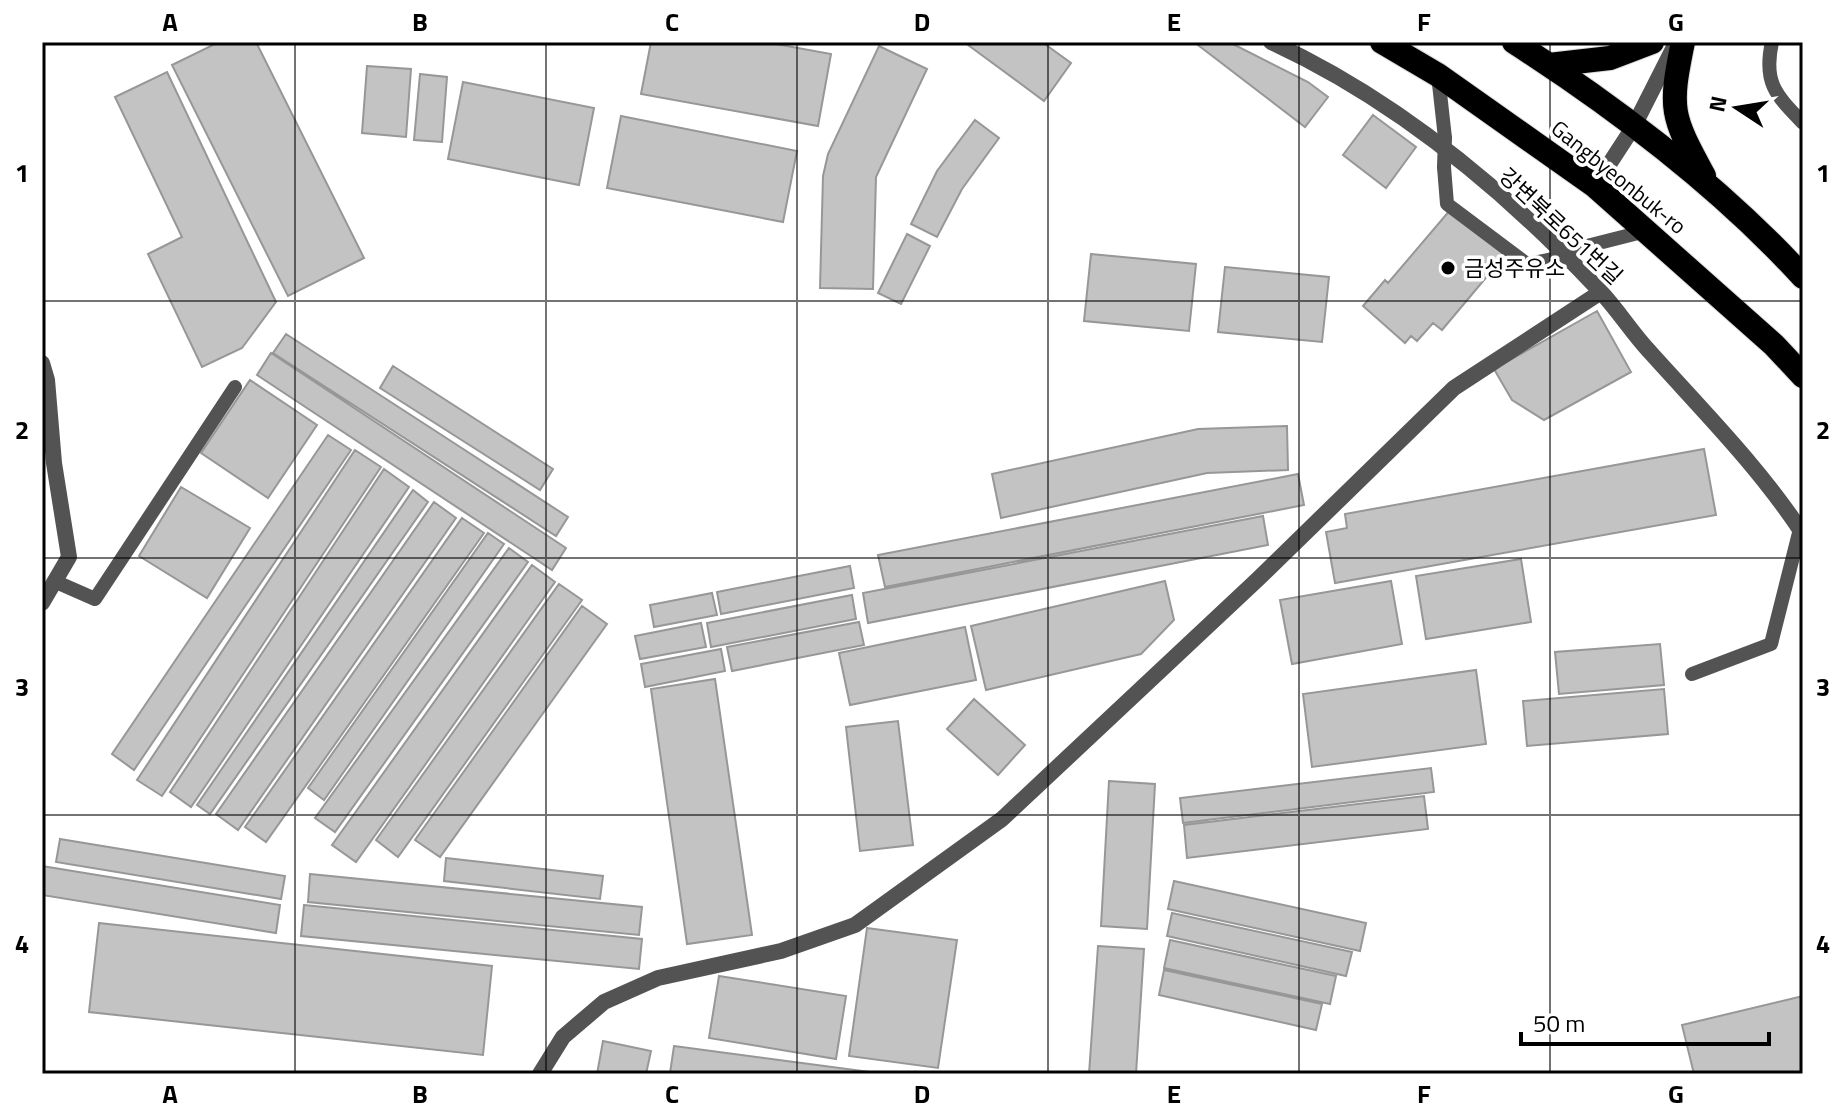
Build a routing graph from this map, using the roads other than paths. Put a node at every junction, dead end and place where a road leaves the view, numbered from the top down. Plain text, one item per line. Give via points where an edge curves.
1 (1271, 42) edge
2 (1382, 42) edge
3 (1514, 42) edge
4 (1652, 42) edge
5 (1677, 42) edge
6 (1683, 42) edge
7 (1772, 42) edge
8 (1549, 65) junction
9 (1438, 75) junction
10 (1803, 123) edge
11 (1634, 126) junction
12 (1709, 185) junction
13 (1595, 186) junction
14 (1646, 231) junction
15 (1803, 277) edge
16 (1601, 292) junction
17 (42, 363) edge
18 (1803, 376) edge
19 (235, 387) dead end
20 (1801, 531) edge
21 (54, 581) junction
22 (42, 603) edge
23 (1692, 674) dead end
24 (540, 1074) edge

1 - 16 street, 강변북로651번길 via 1403,117 1531,222
2 - 9 highway, Gangbyeonbuk-ro
3 - 8 highway
4 - 8 highway via 1610,58
5 - 11 street
6 - 12 highway via 1672,95 1679,130
7 - 10 lane via 1767,74 1778,97
8 - 11 highway
9 - 13 highway, Gangbyeonbuk-ro
9 - 14 lane, bridge via 1447,204 1527,264
11 - 12 highway
11 - 13 street
12 - 15 highway
13 - 14 highway, Gangbyeonbuk-ro
14 - 18 highway, Gangbyeonbuk-ro
16 - 20 street, 강변북로651번길 via 1732,440
16 - 24 street via 1454,388 1002,819 855,925 781,951 658,978 604,1002 563,1037
17 - 21 street via 69,557
19 - 21 lane via 95,599
20 - 23 lane via 1771,644
21 - 22 street

